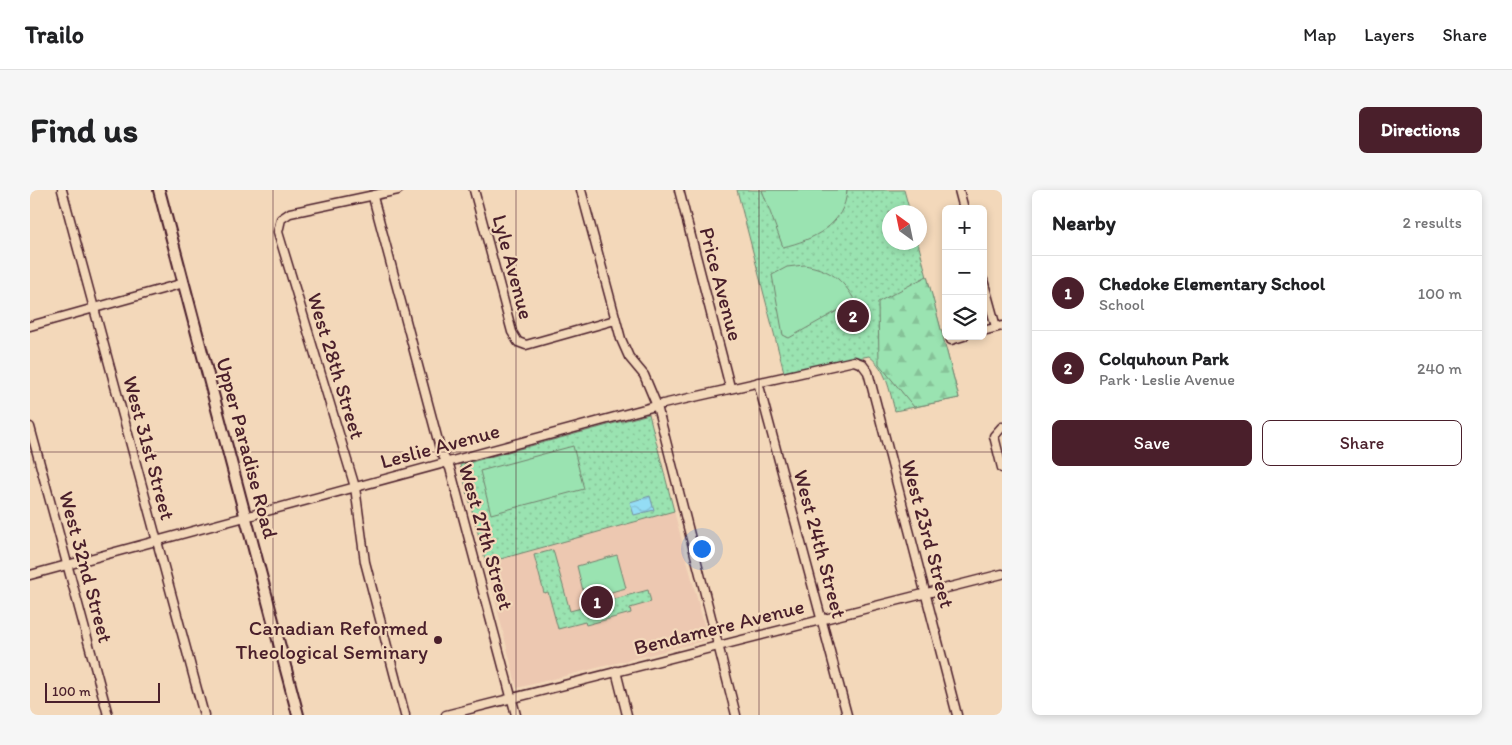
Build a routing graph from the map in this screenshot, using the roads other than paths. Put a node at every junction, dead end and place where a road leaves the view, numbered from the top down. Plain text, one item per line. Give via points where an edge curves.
1 (62, 190) edge
2 (159, 190) edge
3 (398, 190) edge
4 (474, 190) edge
5 (581, 190) edge
6 (679, 190) edge
7 (959, 190) edge
8 (372, 197) junction
9 (963, 205) edge
10 (184, 283) junction
11 (987, 292) edge
12 (95, 309) junction
13 (615, 320) junction
14 (30, 326) edge
15 (999, 327) edge
16 (862, 364) joint
17 (758, 382) junction
18 (730, 387) junction
19 (656, 406) junction
20 (30, 427) edge
21 (1002, 427) edge
22 (447, 463) junction
23 (1002, 468) edge
24 (355, 487) junction
25 (245, 516) junction
26 (156, 541) junction
27 (67, 566) junction
28 (1002, 574) edge
29 (30, 575) edge
30 (926, 593) junction
31 (822, 620) junction
32 (718, 645) junction
33 (616, 671) junction
34 (512, 698) junction
35 (108, 715) edge
36 (204, 715) edge
37 (298, 715) edge
38 (405, 715) edge
39 (446, 715) edge
40 (516, 715) edge
41 (627, 715) edge
42 (736, 715) edge
43 (846, 715) edge
44 (957, 715) edge

1 - 12 street, West 31st Street
2 - 10 street, Upper Paradise Road
3 - 8 street
4 - 13 street, Lyle Avenue via 512,332 518,342 526,345
5 - 13 street
6 - 18 street, Price Avenue
7 - 9 street
8 - 22 street, West 27th Street via 441,452
8 - 24 street, West 28th Street via 290,213 281,219 278,232
10 - 12 street
10 - 25 street, Upper Paradise Road
11 - 15 street
12 - 14 street
12 - 26 street, West 31st Street
13 - 19 street via 621,340 644,375
16 - 17 street, Leslie Avenue via 854,361
16 - 30 street, West 23rd Street via 868,372
17 - 18 street, Leslie Avenue
17 - 31 street, West 24th Street
18 - 19 street, Leslie Avenue
19 - 22 street, Leslie Avenue
19 - 32 street
20 - 27 street, West 32nd Street
21 - 23 street via 994,436
22 - 24 street, Leslie Avenue
22 - 34 street, West 27th Street
24 - 25 street, Leslie Avenue
24 - 38 street, West 28th Street via 365,562
25 - 26 street, Leslie Avenue
25 - 37 street, Upper Paradise Road
26 - 27 street, Leslie Avenue
26 - 36 street, West 31st Street
27 - 29 street, Leslie Avenue
27 - 35 street, West 32nd Street
28 - 30 street, Bendamere Avenue
30 - 31 street, Bendamere Avenue
30 - 44 street, West 23rd Street
31 - 32 street, Bendamere Avenue
31 - 43 street, West 24th Street
32 - 33 street, Bendamere Avenue
32 - 42 street
33 - 34 street, Bendamere Avenue
33 - 41 street
34 - 39 street, Bendamere Avenue
34 - 40 street, West 27th Street

